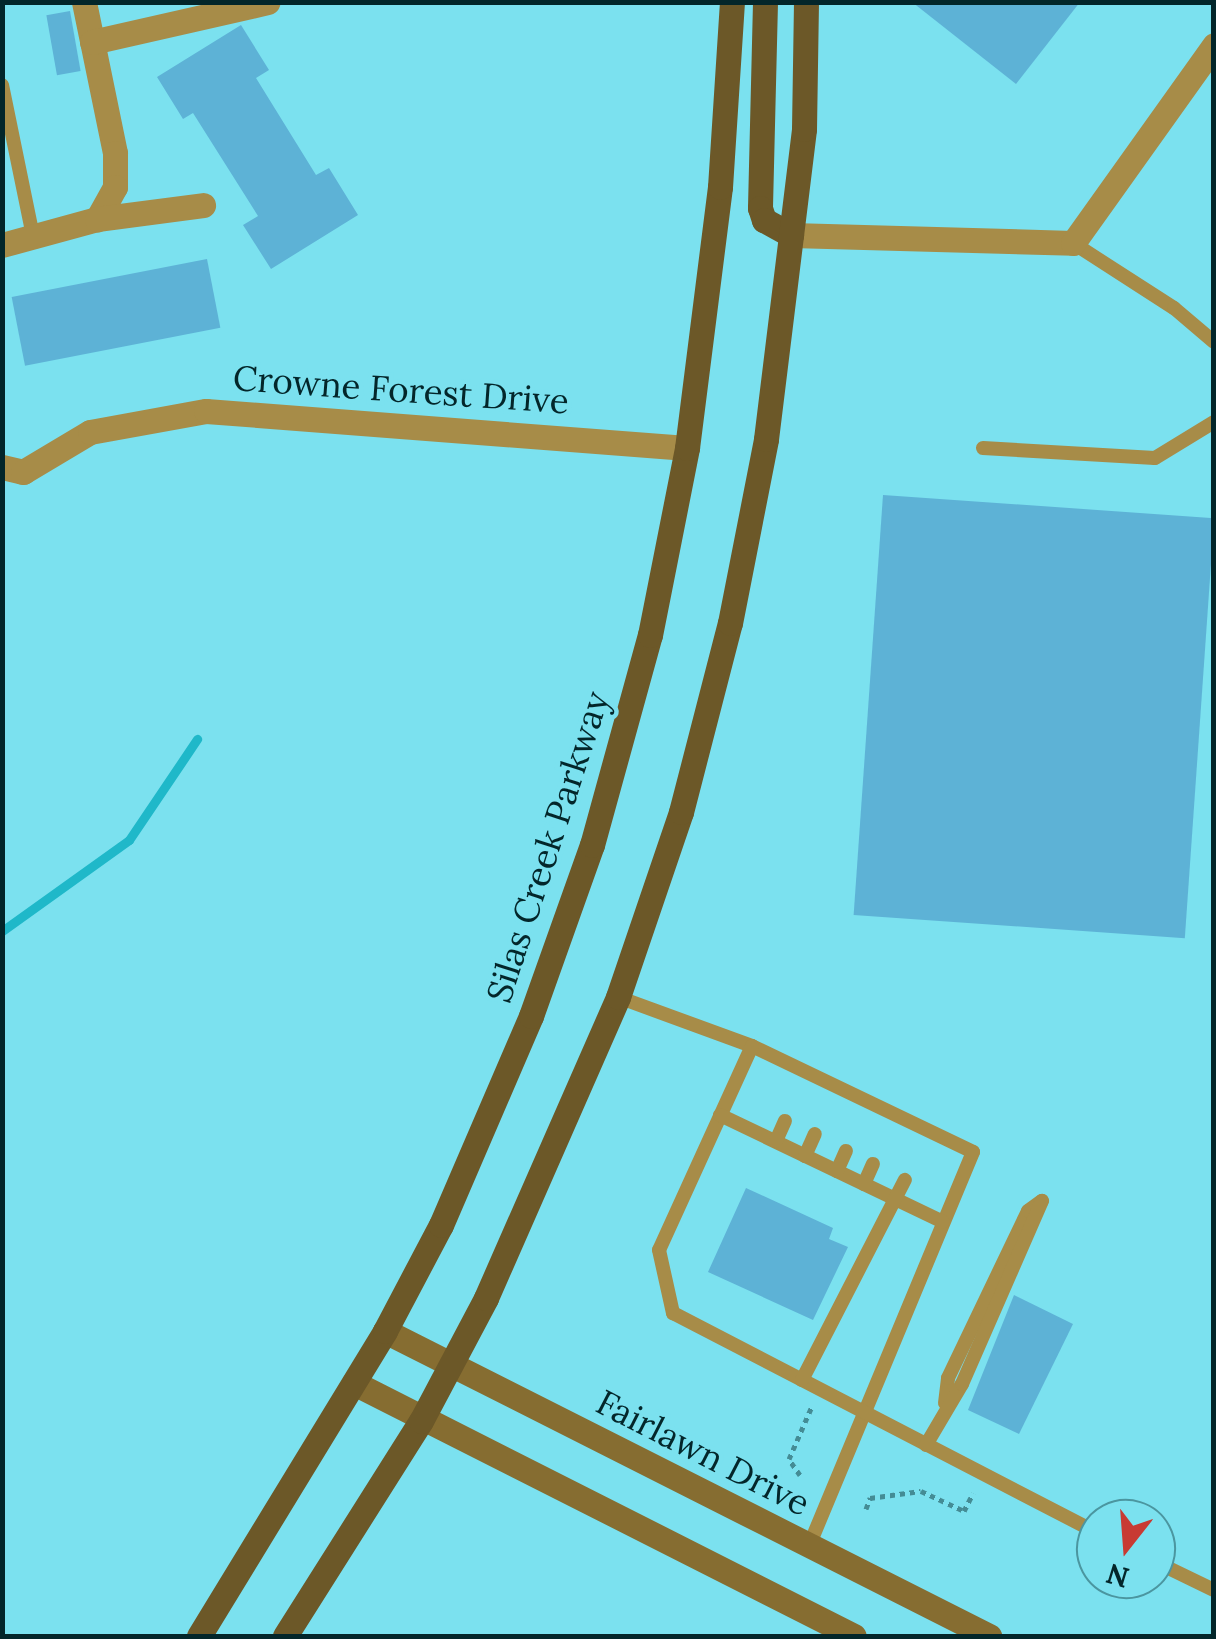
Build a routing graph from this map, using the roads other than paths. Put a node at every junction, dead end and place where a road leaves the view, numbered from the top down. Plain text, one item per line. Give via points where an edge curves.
1 (84, 2) edge
2 (268, 2) edge
3 (732, 2) edge
4 (765, 2) edge
5 (806, 2) edge
6 (92, 42) junction
7 (1214, 45) edge
8 (2, 85) edge
9 (203, 204) dead end
10 (97, 218) junction
11 (791, 235) junction
12 (33, 236) junction
13 (1073, 244) junction
14 (2, 245) edge
15 (1214, 342) edge
16 (1214, 422) edge
17 (687, 448) junction
18 (984, 448) dead end
19 (2, 467) edge
20 (618, 997) junction
21 (752, 1046) junction
22 (720, 1115) junction
23 (784, 1121) dead end
24 (928, 1131) junction
25 (815, 1134) dead end
26 (776, 1141) junction
27 (921, 1146) dead end
28 (846, 1151) dead end
29 (806, 1156) junction
30 (873, 1164) dead end
31 (837, 1171) junction
32 (905, 1180) dead end
33 (864, 1184) junction
34 (896, 1200) junction
35 (1042, 1202) dead end
36 (943, 1222) junction
37 (385, 1330) junction
38 (452, 1364) junction
39 (802, 1380) junction
40 (354, 1382) junction
41 (862, 1410) junction
42 (421, 1421) junction
43 (926, 1445) junction
44 (1076, 1522) edge
45 (809, 1546) junction
46 (1176, 1572) edge
47 (1214, 1590) edge
48 (845, 1635) edge
49 (199, 1636) edge
50 (285, 1636) edge
51 (989, 1636) edge

1 - 6 street
2 - 6 street
3 - 17 main road, Silas Creek Parkway via 720,186
4 - 11 main road via 760,208 764,220
5 - 11 main road via 804,129
6 - 10 street via 115,153 115,187
7 - 13 street
8 - 12 lane
9 - 10 street
10 - 12 street
11 - 13 street
11 - 20 main road via 766,439 730,623 680,812
12 - 14 street
13 - 15 lane via 1174,308
16 - 18 lane via 1156,458
17 - 19 street, Crowne Forest Drive via 206,411 90,432 23,472
17 - 37 main road, Silas Creek Parkway via 650,635 592,844 531,1016 441,1225
20 - 21 lane
20 - 38 main road via 558,1146
21 - 22 lane
21 - 24 lane via 803,1080
22 - 26 lane
22 - 39 lane via 659,1250 673,1313
23 - 26 lane
24 - 27 lane
24 - 36 lane via 973,1152
25 - 29 lane
26 - 29 lane
28 - 31 lane
29 - 31 lane
30 - 33 lane
31 - 33 lane
32 - 34 lane
33 - 34 lane
34 - 36 lane
34 - 39 lane
35 - 43 lane via 1028,1211 948,1378 946,1403
36 - 41 lane
37 - 38 main road, Fairlawn Drive
37 - 40 main road, Silas Creek Parkway
38 - 42 main road
38 - 45 main road, Fairlawn Drive
39 - 41 lane
40 - 42 main road
40 - 49 main road, Silas Creek Parkway
41 - 43 lane
41 - 45 lane
42 - 48 main road
42 - 50 main road
43 - 44 lane
45 - 51 main road, Fairlawn Drive
46 - 47 lane

